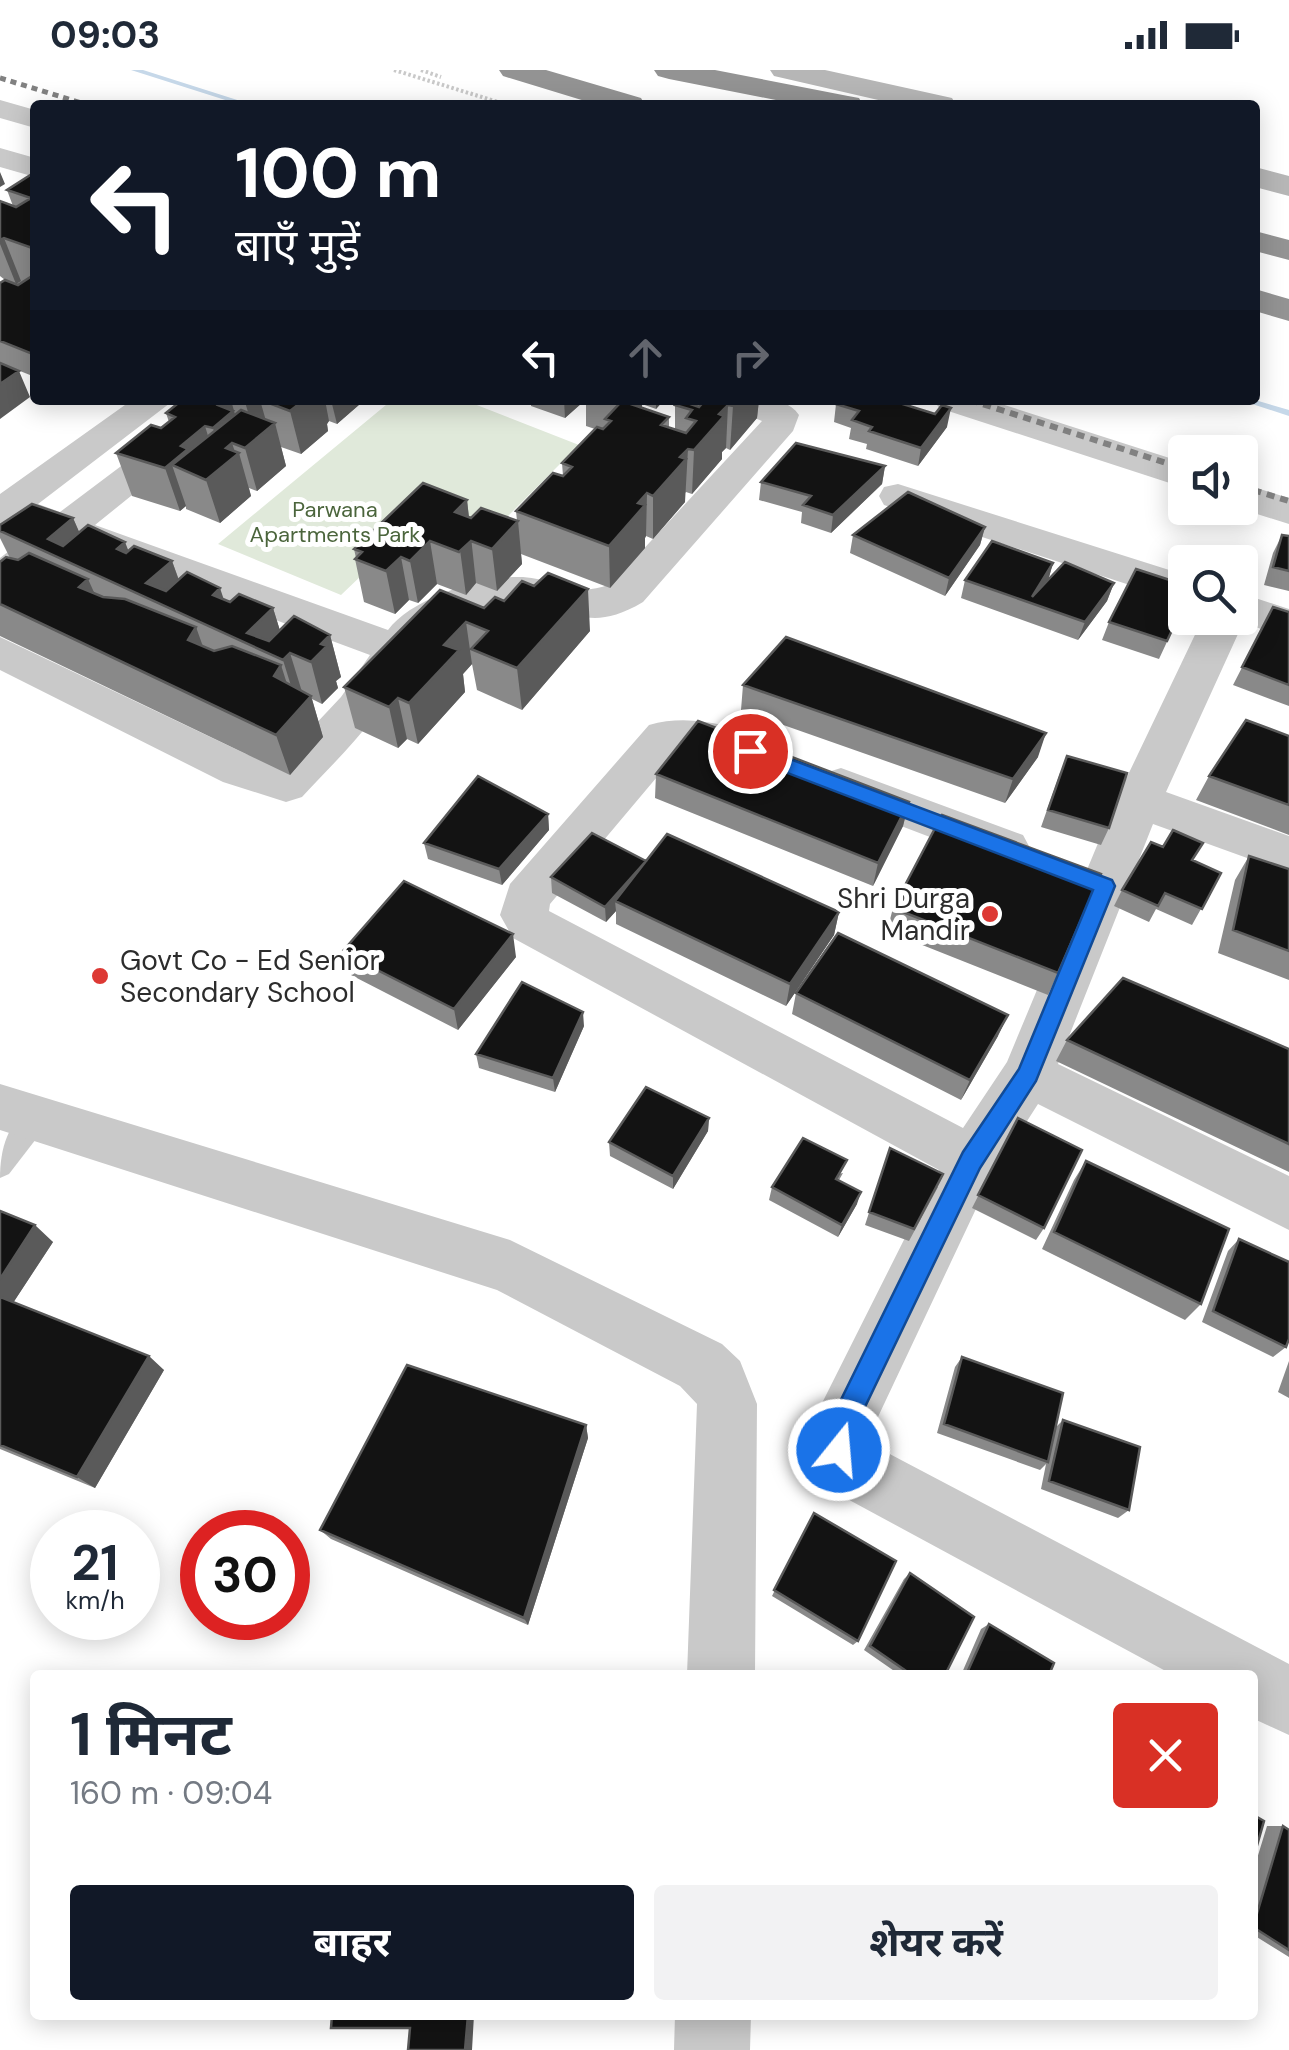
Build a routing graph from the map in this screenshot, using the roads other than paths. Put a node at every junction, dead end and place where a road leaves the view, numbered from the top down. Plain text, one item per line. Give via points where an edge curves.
1 (514, 70) edge
2 (785, 70) edge
3 (656, 72) edge
4 (613, 100) edge
5 (737, 100) edge
6 (819, 100) edge
7 (919, 100) edge
8 (0, 109) edge
9 (30, 118) edge
10 (0, 157) edge
11 (30, 166) edge
12 (1260, 179) edge
13 (1289, 186) edge
14 (1260, 203) edge
15 (1289, 211) edge
16 (1260, 243) edge
17 (1289, 250) edge
18 (1260, 271) edge
19 (1289, 279) edge
20 (1260, 301) edge
21 (1289, 310) edge
22 (149, 405) edge
23 (225, 405) edge
24 (757, 405) edge
25 (967, 405) edge
26 (1168, 470) edge
27 (898, 496) edge
28 (1258, 501) edge
29 (4, 510) edge
30 (1289, 511) edge
31 (63, 528) junction
32 (0, 578) edge
33 (1168, 583) edge
34 (1258, 613) edge
35 (1289, 624) edge
36 (1216, 635) edge
37 (397, 649) junction
38 (0, 652) edge
39 (1139, 800) junction
40 (1289, 856) edge
41 (1074, 874) junction
42 (1028, 1074) junction
43 (18, 1112) edge
44 (972, 1160) junction
45 (0, 1166) edge
46 (1289, 1204) edge
47 (721, 1670) edge
48 (1232, 1670) edge
49 (1258, 1684) edge
50 (1289, 1700) edge
51 (713, 2020) edge
52 (712, 2050) edge

1 - 4 highway
2 - 7 street
3 - 5 highway
3 - 6 highway
8 - 9 street
10 - 11 street
12 - 13 street
14 - 15 highway
16 - 17 highway
18 - 19 highway
20 - 21 highway
22 - 29 street
23 - 31 street
24 - 37 street via 782,415 780,422 612,603 592,607 524,591 469,600 416,625
25 - 26 street
27 - 33 street
28 - 30 street
29 - 31 street
31 - 32 street
31 - 37 street
34 - 35 street
36 - 39 street
37 - 38 street via 357,708 286,785 238,770
39 - 40 street
39 - 41 street
41 - 42 street
41 - 44 street via 714,737 686,734 665,736 527,898 530,924
42 - 44 street
42 - 46 street
43 - 45 lane
43 - 47 street via 510,1267 701,1365 719,1382 727,1404
44 - 48 street via 837,1435 839,1450 862,1473
49 - 50 street
51 - 52 street

